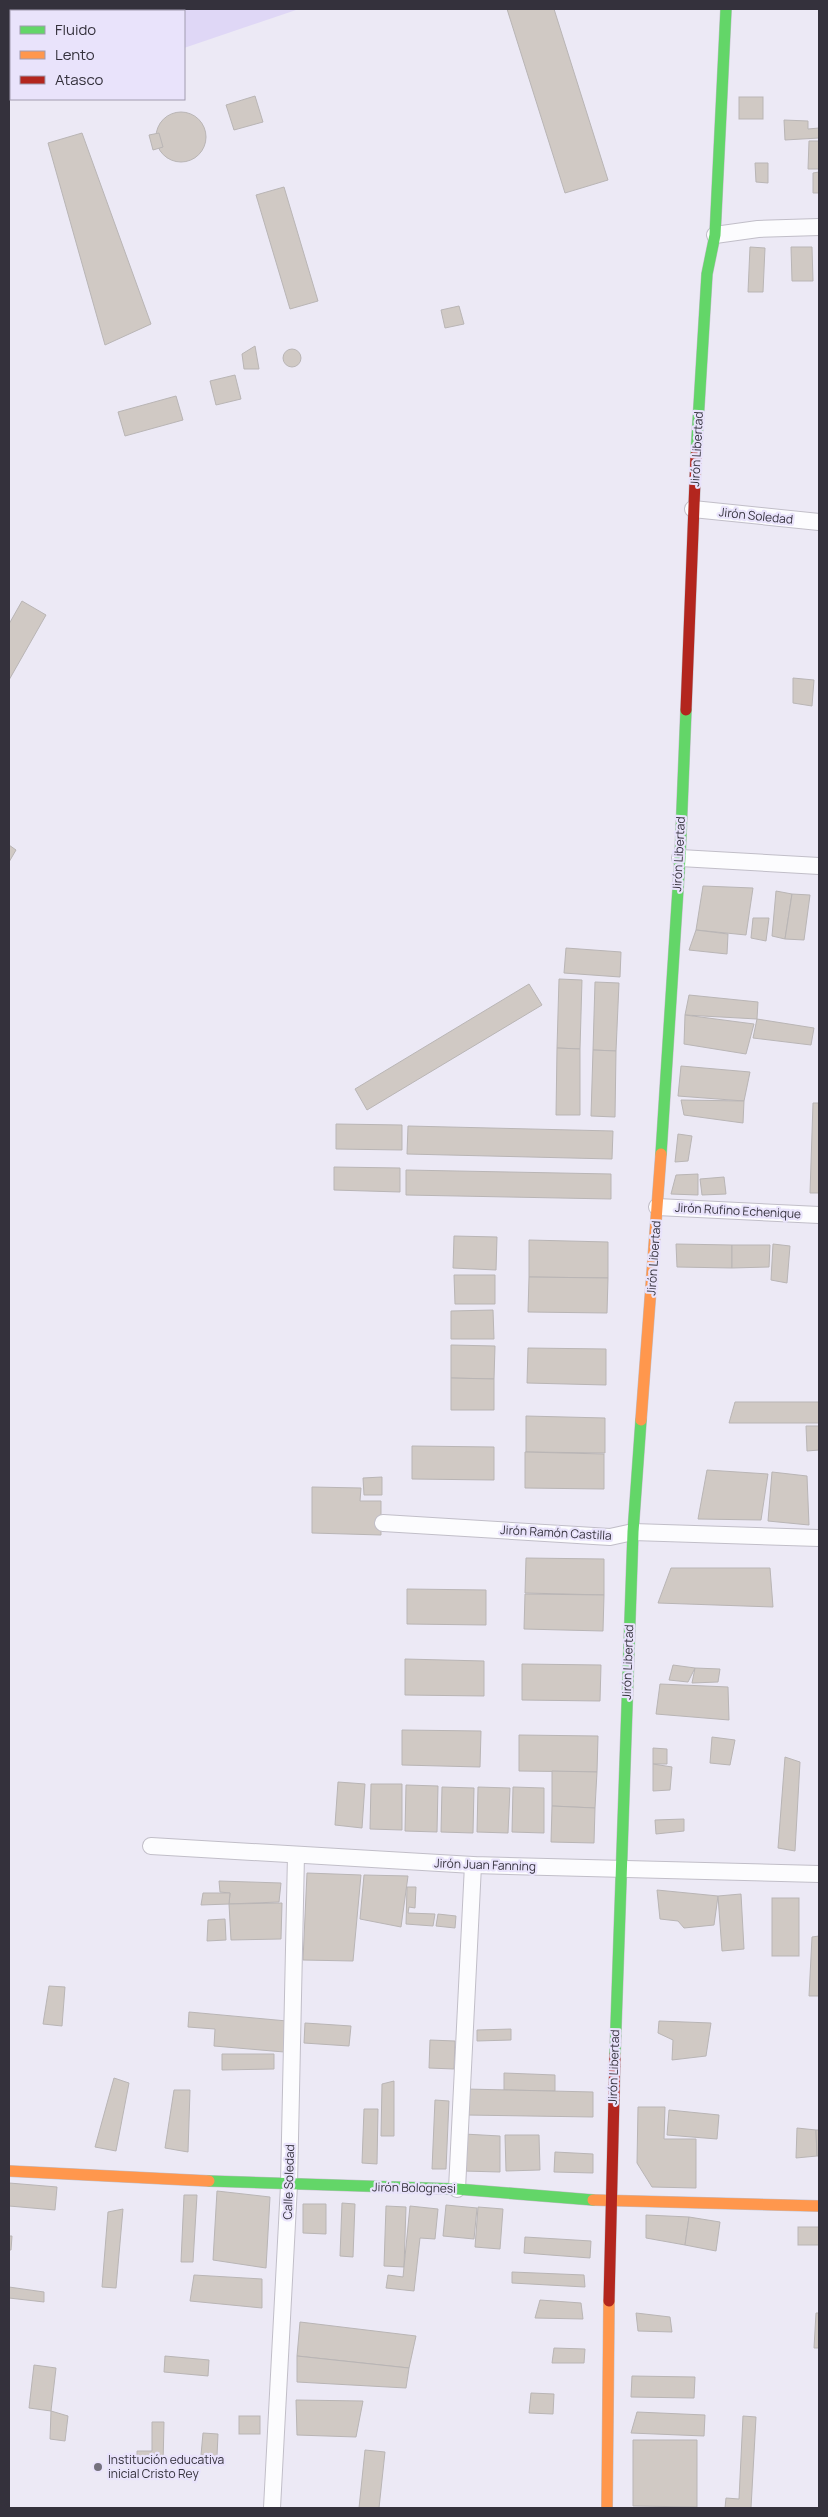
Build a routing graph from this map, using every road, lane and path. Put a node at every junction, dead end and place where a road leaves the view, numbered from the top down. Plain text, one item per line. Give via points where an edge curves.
1 (726, 9) edge
2 (819, 227) edge
3 (716, 235) junction
4 (693, 510) junction
5 (819, 522) edge
6 (680, 858) junction
7 (819, 866) edge
8 (658, 1207) junction
9 (819, 1215) edge
10 (383, 1523) dead end
11 (633, 1532) junction
12 (819, 1538) edge
13 (151, 1846) dead end
14 (296, 1855) junction
15 (473, 1865) junction
16 (620, 1869) junction
17 (819, 1874) edge
18 (9, 2171) edge
19 (289, 2185) junction
20 (457, 2189) junction
21 (610, 2201) junction
22 (819, 2206) edge
23 (272, 2508) edge
24 (607, 2508) edge

1 - 3 street, Jirón Libertad
2 - 3 street via 758,229
3 - 4 street, Jirón Libertad via 706,274
4 - 5 street, Jirón Soledad
4 - 6 street, Jirón Libertad
6 - 7 street
6 - 8 street, Jirón Libertad
8 - 9 street, Jirón Rufino Echenique
8 - 11 street, Jirón Libertad
10 - 11 street, Jirón Ramón Castilla via 610,1538
11 - 12 street, Jirón Ramón Castilla
11 - 16 street, Jirón Libertad
13 - 14 street, Jirón Juan Fanning
14 - 15 street, Jirón Juan Fanning
14 - 19 street, Calle Soledad
15 - 16 street, Jirón Juan Fanning
15 - 20 street
16 - 17 street, Jirón Juan Fanning
16 - 21 street, Jirón Libertad
18 - 19 street, Jirón Bolognesi
19 - 20 street, Jirón Bolognesi
19 - 23 street, Calle Soledad
20 - 21 street, Jirón Bolognesi
21 - 22 street, Jirón Bolognesi
21 - 24 street, Jirón Libertad

